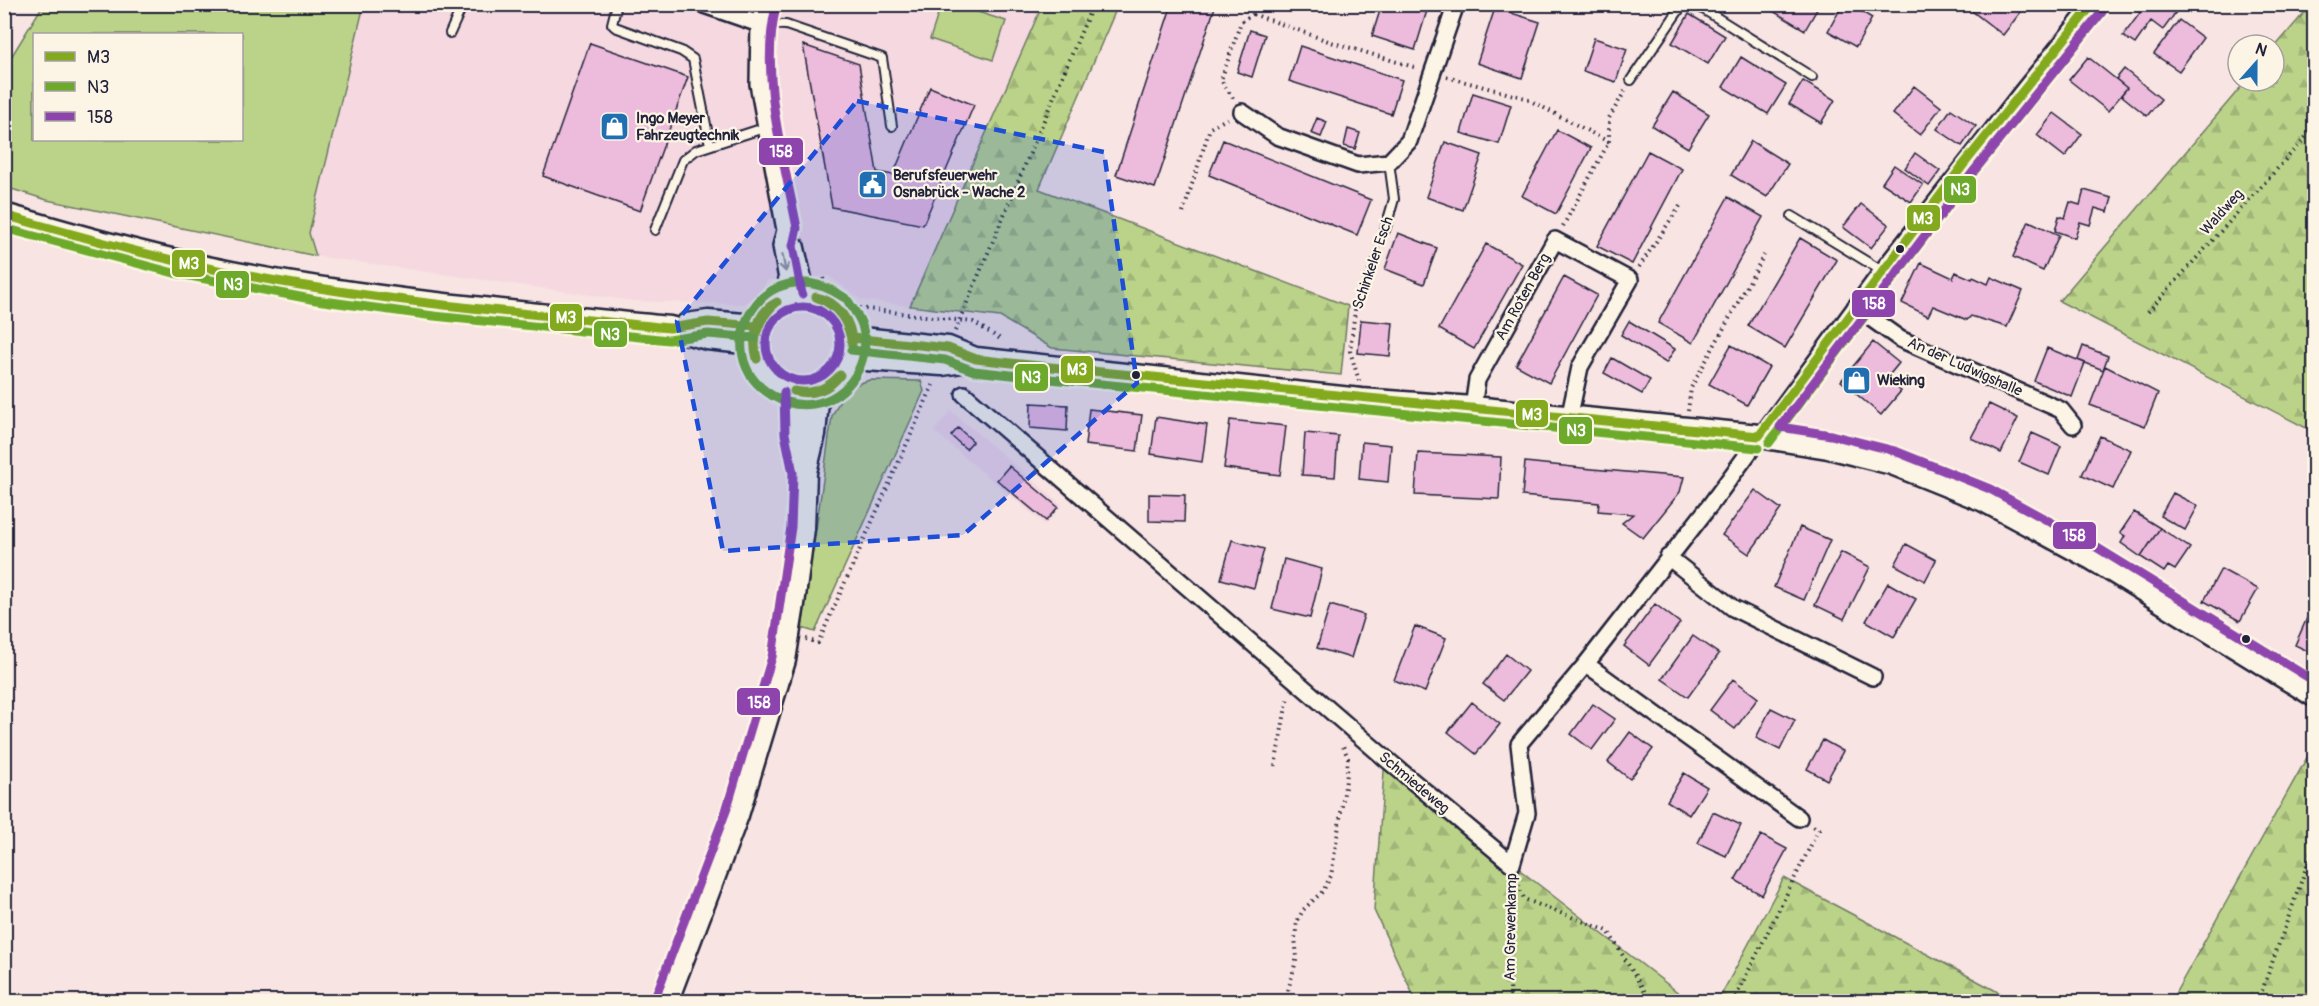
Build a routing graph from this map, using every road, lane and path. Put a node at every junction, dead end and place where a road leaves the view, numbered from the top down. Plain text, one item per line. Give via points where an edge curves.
1 (463, 4) edge
2 (617, 4) edge
3 (701, 4) edge
4 (764, 4) edge
5 (1093, 4) edge
6 (1256, 4) edge
7 (1456, 4) edge
8 (1683, 4) edge
9 (1695, 4) edge
10 (2093, 4) edge
11 (1253, 14) junction
12 (759, 24) junction
13 (450, 33) dead end
14 (1434, 73) junction
15 (1812, 77) dead end
16 (1631, 80) joint
17 (1242, 112) junction
18 (892, 126) dead end
19 (767, 127) junction
20 (2314, 128) edge
21 (1609, 142) junction
22 (710, 145) junction
23 (1389, 162) junction
24 (1680, 206) dead end
25 (1183, 213) dead end
26 (4, 215) edge
27 (1792, 216) dead end
28 (655, 230) dead end
29 (785, 230) junction
30 (1385, 230) joint
31 (1555, 240) junction
32 (1764, 255) dead end
33 (800, 263) junction
34 (1882, 272) junction
35 (1630, 280) junction
36 (799, 295) junction
37 (1855, 308) junction
38 (2148, 312) dead end
39 (960, 320) junction
40 (755, 334) junction
41 (851, 348) junction
42 (948, 348) junction
43 (976, 359) junction
44 (1030, 365) junction
45 (937, 376) dead end
46 (807, 392) junction
47 (964, 394) dead end
48 (1361, 400) junction
49 (1473, 408) junction
50 (1569, 419) junction
51 (2073, 425) dead end
52 (1685, 429) junction
53 (1759, 436) junction
54 (1668, 557) junction
55 (788, 633) junction
56 (1586, 664) junction
57 (1873, 677) dead end
58 (1292, 678) junction
59 (2314, 695) edge
60 (1288, 698) junction
61 (1297, 705) dead end
62 (1342, 744) dead end
63 (1275, 766) dead end
64 (1799, 818) joint
65 (2314, 846) edge
66 (1512, 864) junction
67 (666, 1002) edge
68 (1285, 1002) edge
69 (1510, 1002) edge
70 (1651, 1002) edge
71 (1733, 1002) edge
72 (2258, 1002) edge

1 - 13 lane
2 - 22 lane via 612,24 615,27 693,59
3 - 12 street
4 - 12 street
5 - 39 path
6 - 11 path
7 - 14 street
8 - 16 lane
9 - 15 lane
10 - 34 street, Am Grewenkamp
11 - 14 path
11 - 17 path via 1241,22 1221,80
12 - 18 lane via 786,25 882,58
12 - 19 street via 758,84
14 - 21 path via 1525,98
14 - 23 street via 1409,141
16 - 21 path via 1609,118
17 - 23 street via 1277,136 1358,165
17 - 25 path via 1210,128
19 - 22 lane
19 - 29 street
20 - 38 path, Waldweg
21 - 31 path
22 - 28 lane via 683,160
23 - 30 lane, Schinkeler Esch via 1394,199
24 - 35 path
26 - 40 street via 95,242 306,285 422,302 670,328 708,322
27 - 34 lane
29 - 33 street via 796,246
29 -> 36 street via 781,246
30 - 48 path, Schinkeler Esch via 1356,303 1350,351
31 - 35 street, Am Roten Berg
31 - 49 street, Am Roten Berg via 1477,380
32 - 52 path via 1691,388
33 - 36 street
33 - 39 path via 814,260 824,282 859,308
34 - 37 street, Am Grewenkamp
35 - 50 street via 1580,367
36 - 40 street via 765,311
36 - 41 street via 823,298 838,308 850,328
37 - 51 street, An der Ludwigshalle via 1900,339 2061,410
37 - 53 street, Am Grewenkamp
39 - 42 path
39 - 44 path via 973,322 1020,349
40 - 46 street via 755,355 761,371 786,391
41 - 42 street
41 - 43 street via 942,364
41 - 46 street via 845,371 833,383
42 - 43 street
43 - 44 street
44 - 48 street
45 - 55 path via 818,643
46 - 55 street via 814,434 805,472 803,528
47 - 58 street, Schmiedeweg
48 - 49 street
49 - 50 street
50 - 52 street
52 - 53 street
53 - 54 street, Am Grewenkamp
53 - 59 street via 1892,463 1984,500 2090,557
54 - 56 street, Am Grewenkamp
54 - 57 street via 1733,608
55 - 67 street via 784,660 737,815
56 - 64 street
56 - 66 street, Am Grewenkamp via 1519,744 1527,813
58 - 60 path
58 - 66 street, Schmiedeweg
60 - 61 path
60 - 63 path
62 - 68 path via 1348,758 1347,774 1331,876 1297,921 1297,957
64 - 71 path via 1819,829
65 - 72 path
66 - 69 path, Am Grewenkamp
66 - 70 path via 1524,899 1608,932

